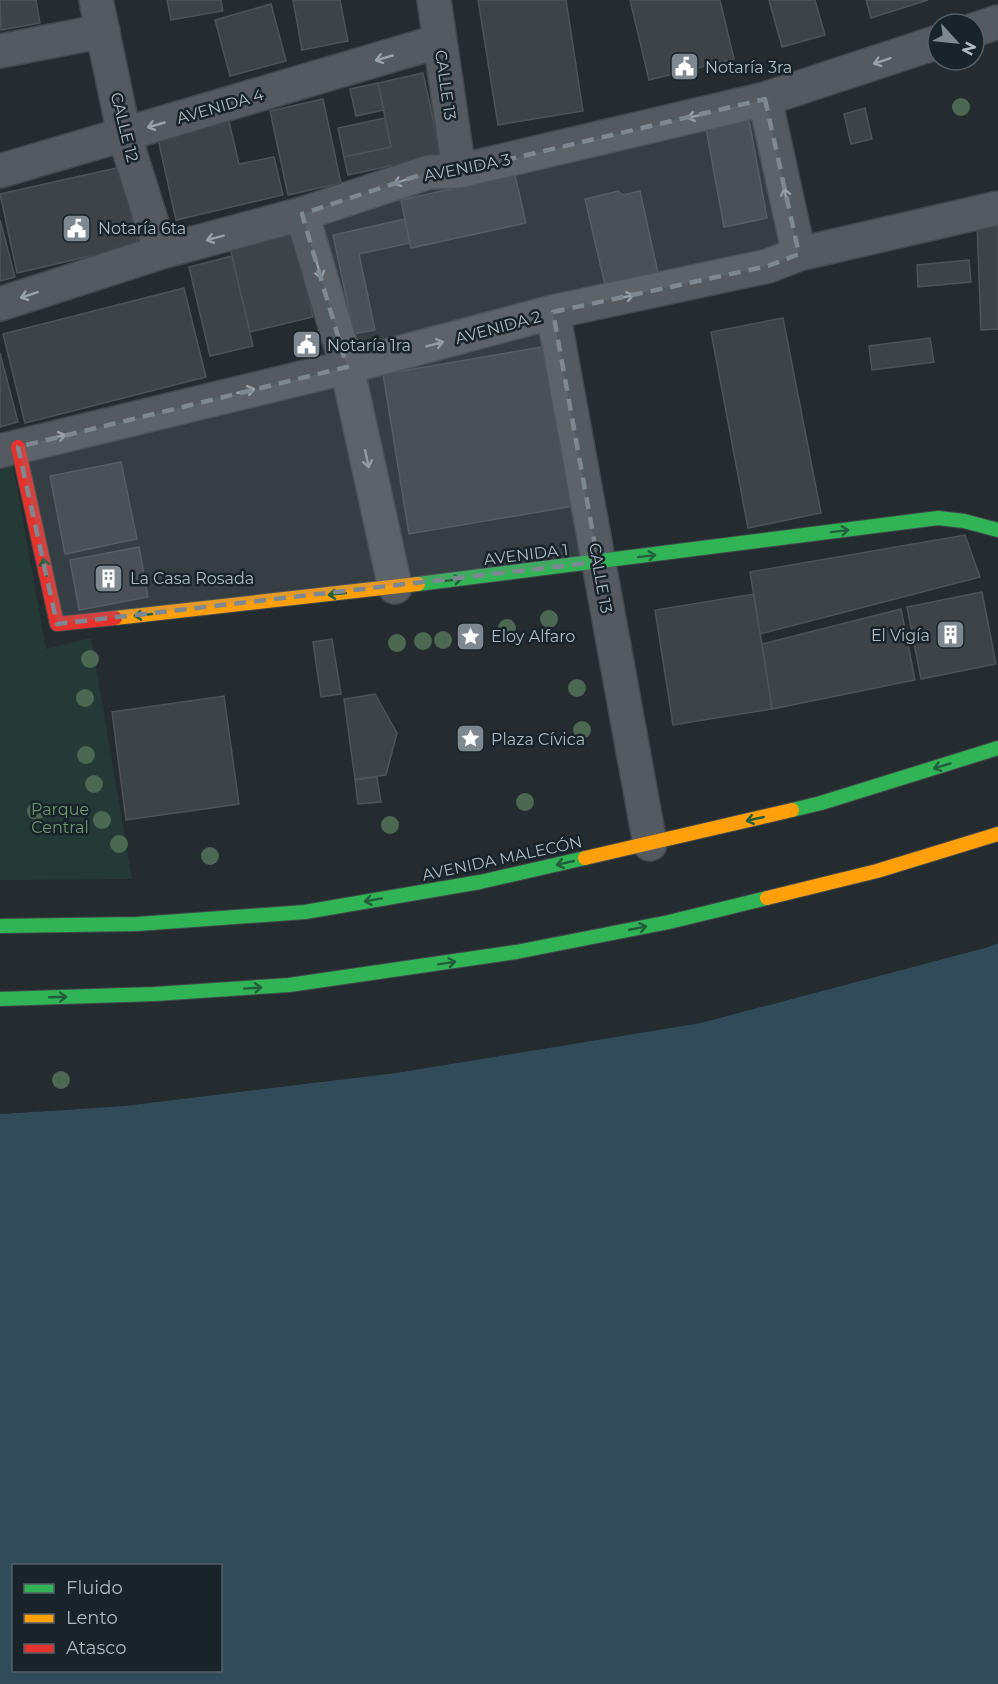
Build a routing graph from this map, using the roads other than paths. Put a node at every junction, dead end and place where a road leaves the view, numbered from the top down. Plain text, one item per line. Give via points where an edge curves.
1 (434, 0) edge
2 (99, 15) edge
3 (440, 41) junction
4 (926, 46) edge
5 (0, 51) edge
6 (765, 99) junction
7 (124, 135) junction
8 (0, 171) edge
9 (459, 171) junction
10 (998, 208) edge
11 (302, 214) junction
12 (161, 252) junction
13 (799, 254) junction
14 (0, 304) edge
15 (553, 312) junction
16 (346, 367) junction
17 (9, 449) edge
18 (998, 530) edge
19 (598, 562) junction
20 (395, 587) junction
21 (998, 748) edge
22 (998, 834) edge
23 (650, 844) junction
24 (0, 926) edge
25 (0, 999) edge

1 - 3 street, CALLE 13
2 - 5 street
2 - 7 street, CALLE 12
3 -> 7 street, AVENIDA 4
3 - 9 street, CALLE 13
4 -> 6 street, AVENIDA 3
6 -> 9 street, AVENIDA 3
13 -> 6 street
7 - 8 street, AVENIDA 4
7 - 12 street, CALLE 12
9 -> 11 street, AVENIDA 3 via 429,172
10 - 13 street, AVENIDA 2
11 -> 12 street, AVENIDA 3
11 -> 16 street
12 -> 14 street, AVENIDA 3
15 -> 13 street, AVENIDA 2 via 768,266
16 -> 15 street, AVENIDA 2
15 - 19 street, CALLE 13
17 -> 16 street, AVENIDA 2
16 -> 20 street
20 -> 17 main road, AVENIDA 1 via 57,624
19 -> 18 main road, AVENIDA 1 via 938,518
20 -> 19 main road, AVENIDA 1
19 - 23 street, CALLE 13
21 -> 23 main road, AVENIDA MALECÓN via 821,803
25 -> 22 main road via 289,985 516,952 669,922 877,871
23 -> 24 main road, AVENIDA MALECÓN via 480,882 305,912 137,924

